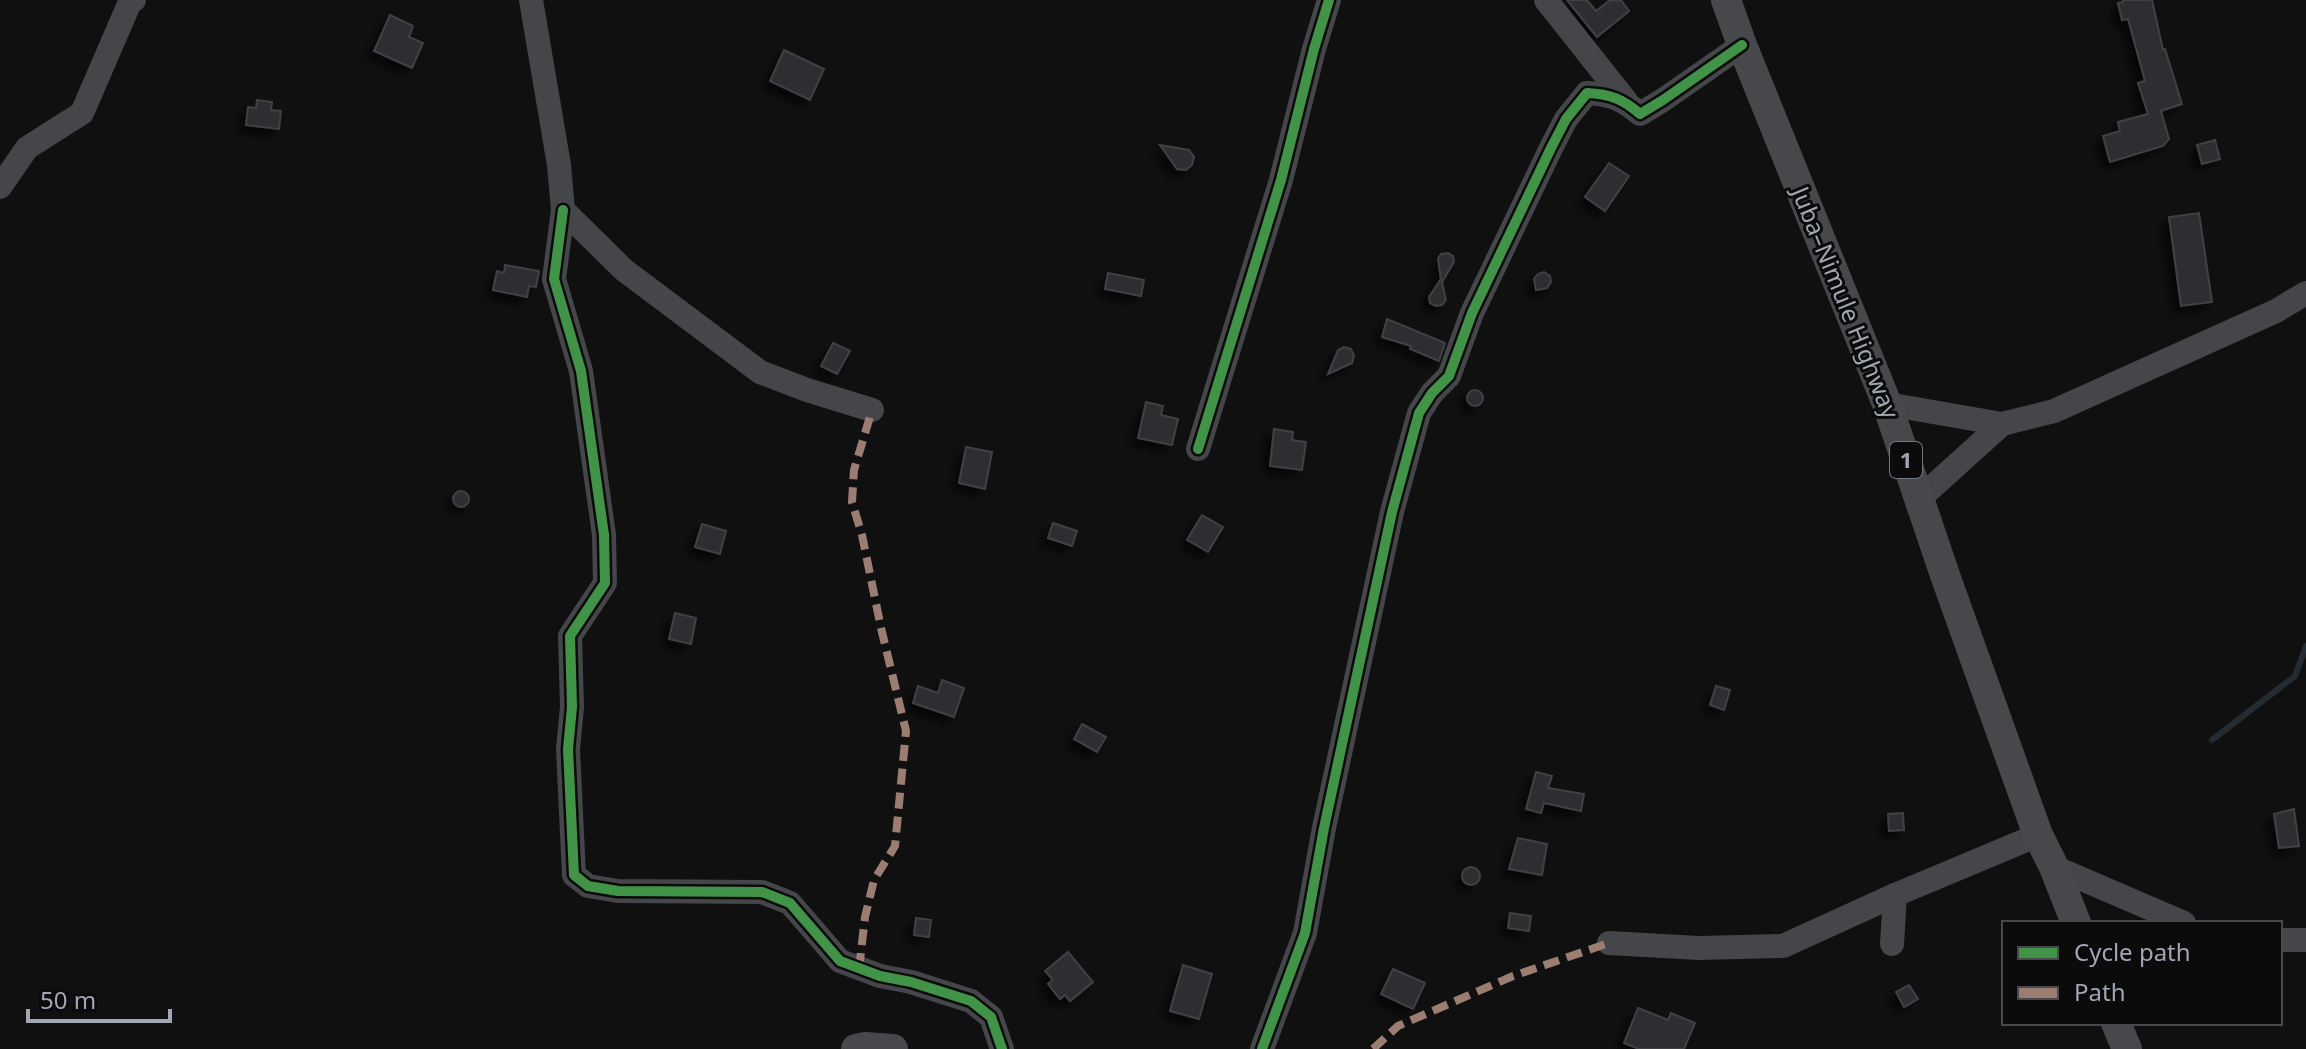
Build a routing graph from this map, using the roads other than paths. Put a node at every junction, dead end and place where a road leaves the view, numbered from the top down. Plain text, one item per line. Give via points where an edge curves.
1 (134, 0) edge
2 (531, 0) edge
3 (1329, 0) edge
4 (1546, 0) edge
5 (1726, 0) edge
6 (1742, 45) junction
7 (1626, 101) junction
8 (0, 187) edge
9 (563, 210) junction
10 (2306, 293) edge
11 (1887, 404) junction
12 (872, 410) dead end
13 (2002, 424) junction
14 (1198, 449) dead end
15 (1919, 499) junction
16 (2038, 835) junction
17 (2054, 867) junction
18 (1895, 895) junction
19 (2075, 921) edge
20 (2179, 921) edge
21 (2282, 940) edge
22 (2306, 940) edge
23 (1609, 943) dead end
24 (1892, 944) dead end
25 (2117, 1025) edge
26 (856, 1049) edge
27 (893, 1049) edge
28 (1002, 1049) edge
29 (1262, 1049) edge
30 (2127, 1049) edge

1 - 8 street via 82,113 27,148
2 - 9 street
3 - 14 street via 1281,180
4 - 7 street
5 - 6 main road, Juba–Nimule Highway / 1
6 - 7 street via 1640,114
6 - 11 main road, Juba–Nimule Highway / 1
7 - 29 street via 1587,93 1566,119 1472,313 1449,376 1419,413 1392,512 1305,933
9 - 12 street via 624,270 760,372
9 - 28 street via 554,279 581,371 605,567 605,583 570,636 574,875 588,886 618,891 762,892 790,903 840,961 971,1001 991,1017
10 - 13 street via 2054,411
11 - 13 street
11 - 15 main road, Juba–Nimule Highway / 1
13 - 15 street
15 - 16 main road, Juba–Nimule Highway / 1
16 - 17 main road, Juba–Nimule Highway / 1
16 - 18 street
17 - 19 main road, Juba–Nimule Highway / 1
17 - 20 street
18 - 23 street via 1783,946 1699,956
18 - 24 street
21 - 22 street
25 - 30 main road
26 - 27 main road

